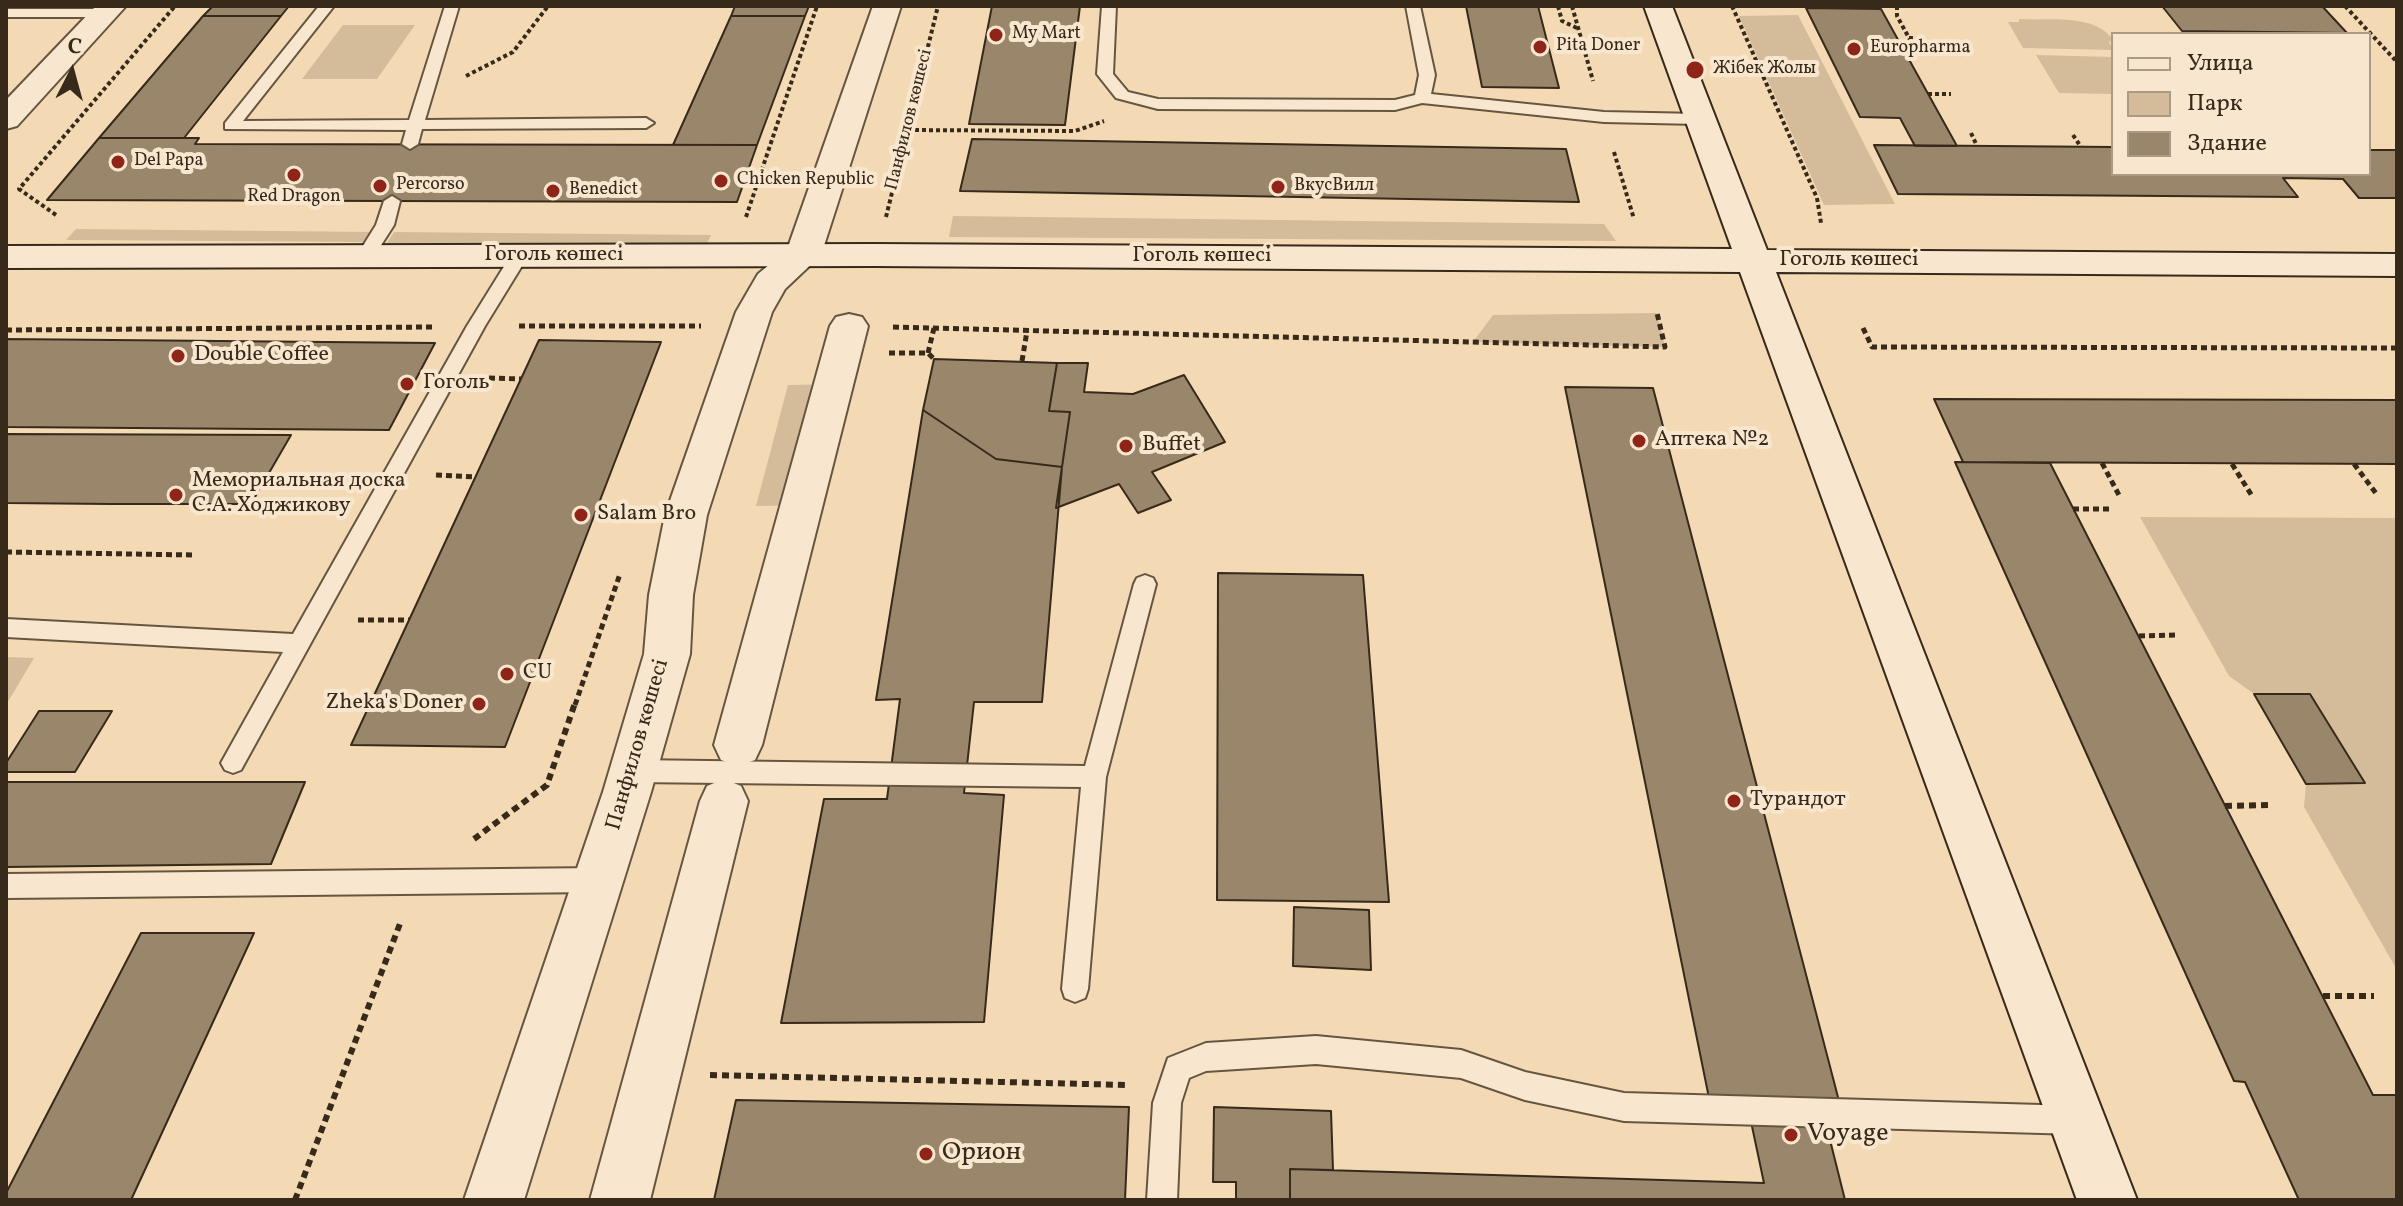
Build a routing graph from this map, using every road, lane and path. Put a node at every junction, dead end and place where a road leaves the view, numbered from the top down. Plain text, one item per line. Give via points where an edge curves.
1 (175, 6) edge
2 (327, 6) edge
3 (452, 6) edge
4 (548, 6) edge
5 (817, 6) edge
6 (887, 6) edge
7 (938, 6) edge
8 (1109, 6) edge
9 (1413, 6) edge
10 (1558, 6) edge
11 (1572, 6) edge
12 (1658, 6) edge
13 (1732, 6) edge
14 (1897, 6) edge
15 (2345, 6) edge
16 (109, 10) edge
17 (6, 13) edge
18 (1579, 29) junction
19 (2369, 32) edge
20 (2371, 34) edge
21 (1897, 38) dead end
22 (1909, 38) junction
23 (1922, 38) dead end
24 (2397, 62) edge
25 (1594, 82) dead end
26 (427, 86) junction
27 (1928, 94) dead end
28 (1951, 94) dead end
29 (1422, 98) junction
30 (1158, 104) junction
31 (6, 119) edge
32 (1699, 119) junction
33 (646, 123) dead end
34 (415, 125) junction
35 (908, 130) junction
36 (1971, 133) dead end
37 (2073, 135) dead end
38 (1611, 140) dead end
39 (410, 144) dead end
40 (1977, 146) dead end
41 (2081, 147) dead end
42 (392, 201) dead end
43 (56, 215) dead end
44 (1635, 222) dead end
45 (884, 225) dead end
46 (1822, 225) dead end
47 (743, 226) dead end
48 (807, 240) junction
49 (519, 256) junction
50 (6, 257) edge
51 (365, 257) junction
52 (1752, 261) junction
53 (2397, 265) edge
54 (1657, 313) dead end
55 (476, 326) junction
56 (849, 326) joint
57 (934, 328) junction
58 (1863, 328) dead end
59 (6, 330) edge
60 (1027, 331) junction
61 (701, 341) dead end
62 (2397, 348) edge
63 (934, 359) dead end
64 (1022, 361) dead end
65 (2102, 463) dead end
66 (2232, 464) dead end
67 (2354, 464) dead end
68 (2252, 496) dead end
69 (2378, 496) dead end
70 (2120, 497) dead end
71 (2073, 509) dead end
72 (2112, 509) dead end
73 (6, 552) edge
74 (194, 555) dead end
75 (624, 563) dead end
76 (1145, 584) dead end
77 (314, 619) junction
78 (409, 620) dead end
79 (6, 628) edge
80 (2179, 635) dead end
81 (2139, 636) dead end
82 (301, 644) junction
83 (738, 745) dead end
84 (233, 763) dead end
85 (633, 771) junction
86 (1094, 777) junction
87 (724, 801) dead end
88 (2271, 805) dead end
89 (2225, 806) dead end
90 (599, 880) junction
91 (416, 882) junction
92 (6, 886) edge
93 (1075, 989) dead end
94 (2323, 996) dead end
95 (2374, 996) dead end
96 (653, 1074) junction
97 (1173, 1087) junction
98 (2077, 1120) junction
99 (295, 1200) edge
100 (494, 1200) edge
101 (620, 1200) edge
102 (1162, 1200) edge
103 (2107, 1200) edge

1 - 43 path via 19,189
2 - 34 lane via 231,126
3 - 26 lane
4 - 26 path via 513,52 476,74
5 - 47 path
6 - 48 main road
7 - 35 path, Панфилов көшесі
8 - 30 lane via 1105,74 1122,95
9 - 29 lane via 1427,75
10 - 18 path via 1562,21
11 - 18 path
12 - 32 main road
13 - 46 path via 1817,198
14 - 22 path
15 - 19 path
16 - 17 lane
16 - 31 main road
18 - 25 path
20 - 24 path
21 - 22 path
22 - 23 path
26 - 34 lane
27 - 28 path
29 - 30 lane via 1395,105
29 - 32 lane via 1604,117
30 - 35 path via 1075,131
32 - 52 main road
33 - 34 lane
34 - 39 lane
35 - 45 path, Панфилов көшесі
36 - 40 path
37 - 41 path
38 - 44 path
42 - 51 lane via 385,225
48 - 49 main road, Гоголь көшесі
48 - 52 main road, Гоголь көшесі
48 - 85 main road, Панфилов көшесі via 771,282 754,312 686,515 671,595 667,654
49 - 51 main road, Гоголь көшесі
49 - 55 lane
50 - 51 main road, Гоголь көшесі
52 - 53 main road, Гоголь көшесі
52 - 98 main road
54 - 60 path via 1665,347
55 - 59 path
55 - 61 path via 706,326
55 - 77 lane
56 - 57 path
56 - 83 main road
57 - 60 path
57 - 63 path via 928,353
58 - 62 path via 1872,347
60 - 64 path
65 - 70 path
66 - 68 path
67 - 69 path
71 - 72 path
73 - 74 path
75 - 91 path via 547,785
76 - 86 lane
77 - 78 path
77 - 82 lane
79 - 82 lane
80 - 81 path
82 - 84 lane
85 - 86 lane
85 - 90 main road, Панфилов көшесі
86 - 93 lane
87 - 96 main road
88 - 89 path
90 - 91 lane
90 - 100 main road, Панфилов көшесі
91 - 92 lane
91 - 99 path
94 - 95 path
96 - 97 path
96 - 101 main road
97 - 98 lane via 1178,1068 1206,1057 1316,1050 1461,1064 1525,1086 1624,1107
97 - 102 lane via 1167,1103
98 - 103 main road

